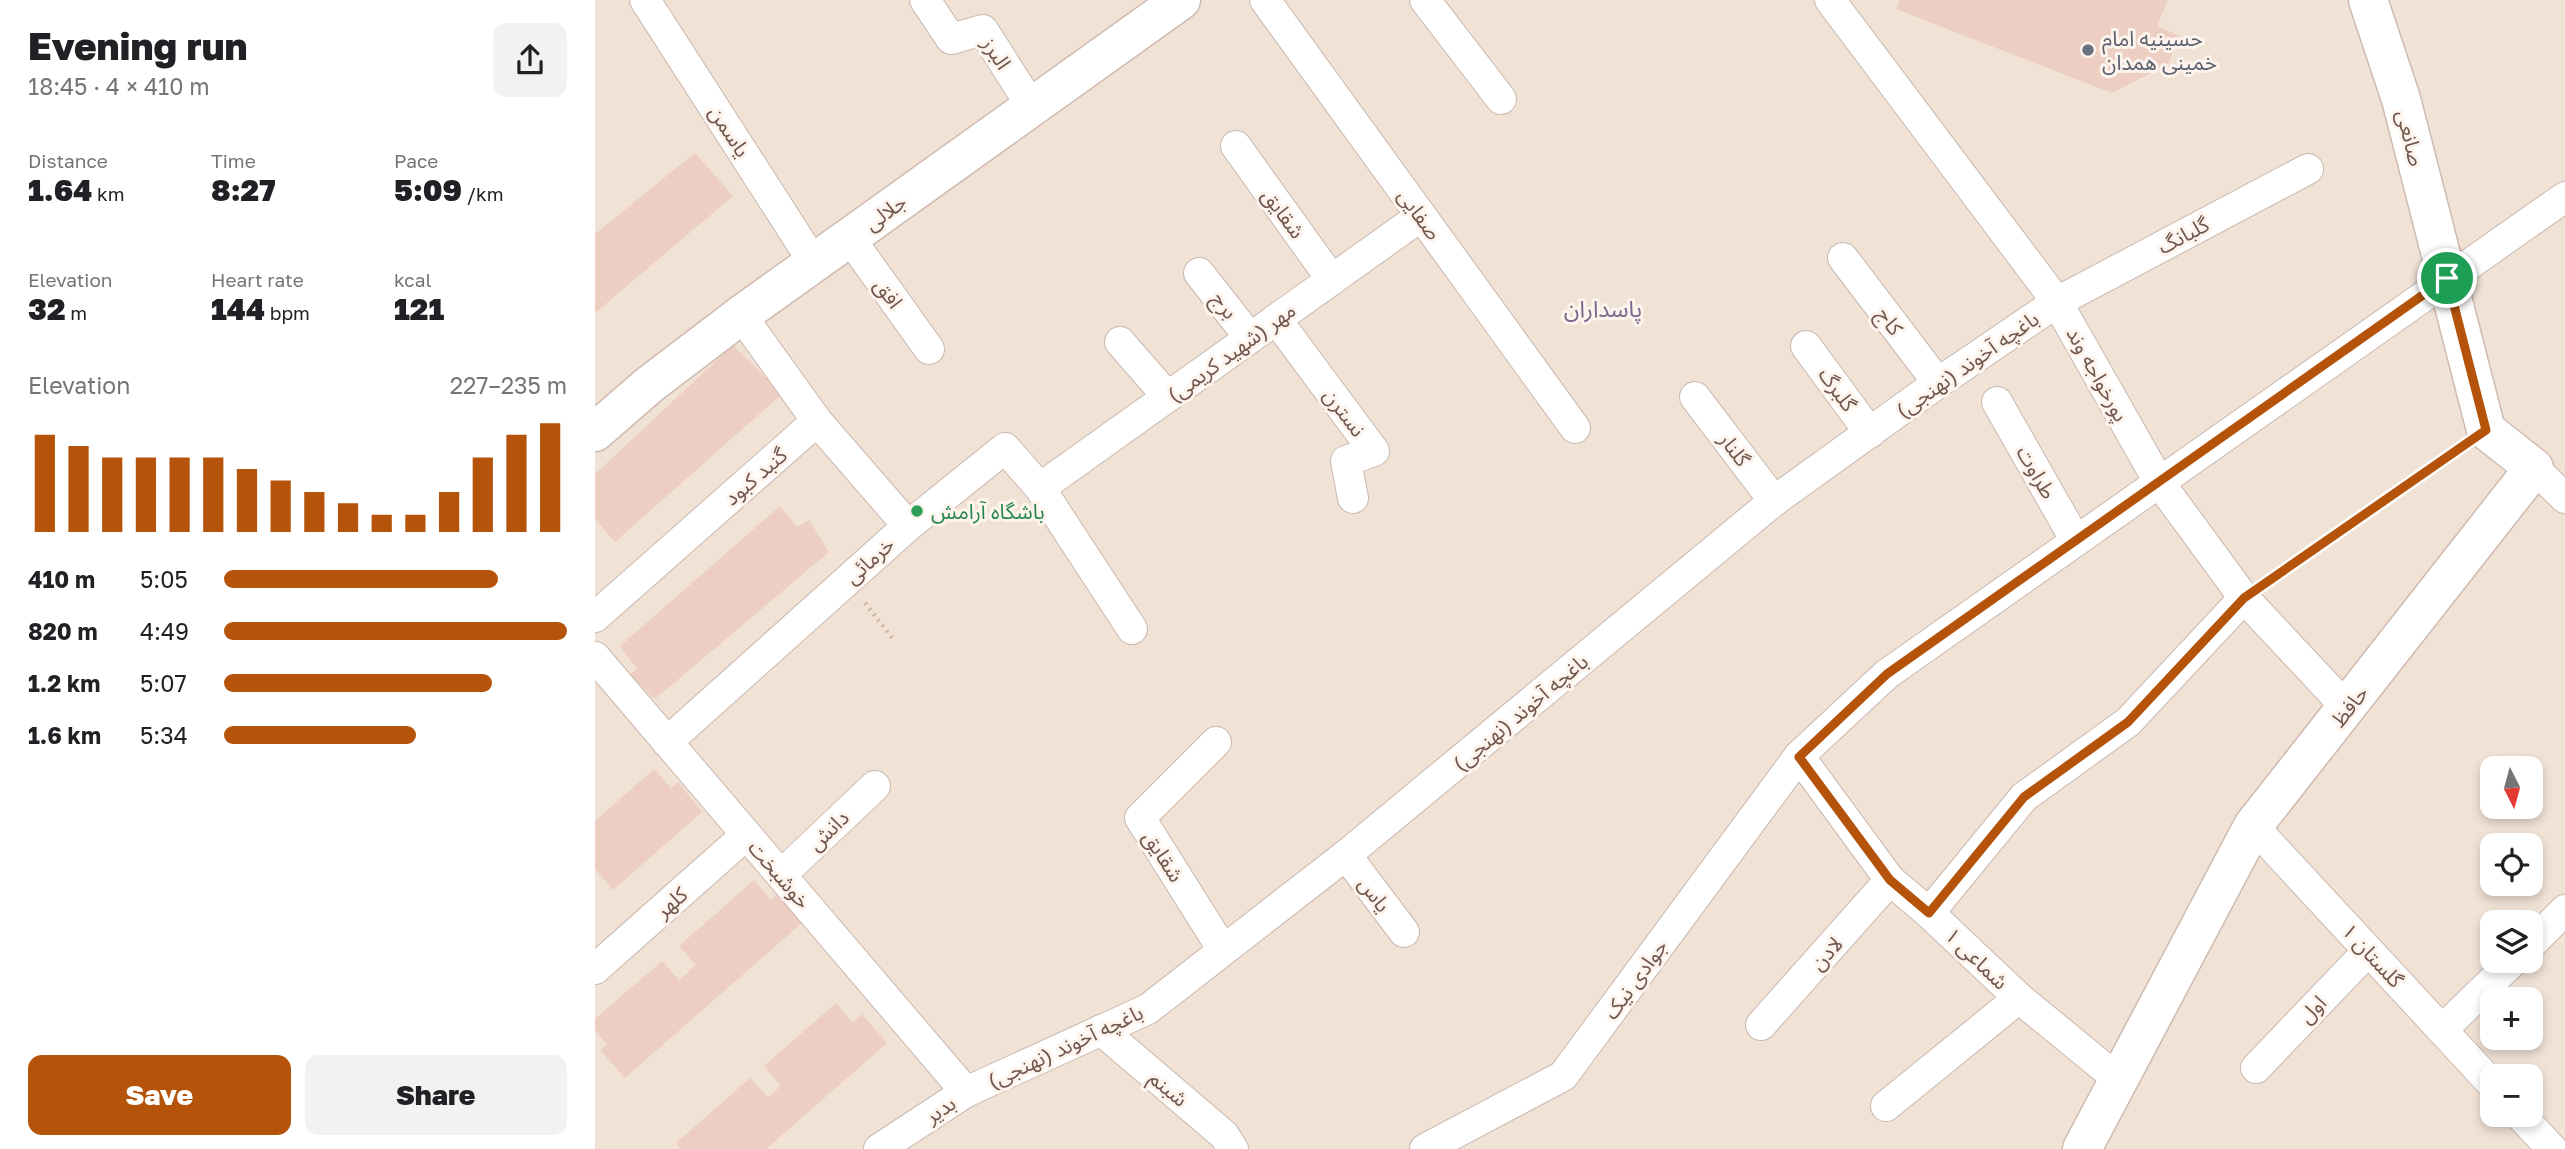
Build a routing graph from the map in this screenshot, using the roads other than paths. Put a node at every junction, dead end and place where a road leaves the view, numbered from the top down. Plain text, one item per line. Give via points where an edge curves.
1 (645, 0) edge
2 (925, 0) edge
3 (1181, 0) edge
4 (1265, 0) edge
5 (1425, 0) edge
6 (1830, 0) edge
7 (2368, 0) edge
8 (1501, 99) dead end
9 (1032, 107) junction
10 (1236, 146) dead end
11 (2308, 169) dead end
12 (2565, 197) edge
13 (1421, 216) junction
14 (849, 237) junction
15 (1843, 258) dead end
16 (814, 263) junction
17 (1199, 273) dead end
18 (2447, 278) junction
19 (1332, 280) junction
20 (2057, 302) junction
21 (741, 315) junction
22 (1276, 319) junction
23 (1250, 338) junction
24 (1120, 342) dead end
25 (1806, 346) dead end
26 (929, 348) dead end
27 (1938, 383) junction
28 (649, 385) junction
29 (1168, 397) junction
30 (1695, 397) dead end
31 (1997, 402) dead end
32 (595, 411) edge
33 (817, 421) junction
34 (1575, 428) dead end
35 (595, 432) edge
36 (1870, 433) junction
37 (2534, 468) junction
38 (2159, 482) junction
39 (1040, 488) junction
40 (1353, 498) dead end
41 (2565, 498) edge
42 (1774, 501) junction
43 (908, 526) junction
44 (2076, 541) junction
45 (2244, 598) junction
46 (595, 617) edge
47 (1132, 629) dead end
48 (595, 657) edge
49 (2347, 708) junction
50 (667, 741) junction
51 (1216, 742) dead end
52 (1799, 757) junction
53 (875, 786) dead end
54 (2253, 826) junction
55 (747, 835) junction
56 (1346, 855) junction
57 (781, 875) junction
58 (1890, 880) junction
59 (2565, 910) edge
60 (1929, 913) junction
61 (1404, 932) dead end
62 (2543, 932) edge
63 (1223, 950) junction
64 (2368, 950) junction
65 (595, 969) edge
66 (2501, 973) edge
67 (2019, 998) junction
68 (1761, 1025) dead end
69 (1101, 1030) junction
70 (2442, 1030) junction
71 (2256, 1068) dead end
72 (2480, 1071) edge
73 (2119, 1080) junction
74 (966, 1092) junction
75 (1886, 1106) dead end
76 (2529, 1127) edge
77 (2543, 1146) edge
78 (879, 1149) edge
79 (1233, 1149) edge
80 (1425, 1149) edge
81 (2082, 1149) edge

1 - 16 street, یاسمن
2 - 9 street, البرز via 951,39 983,30
3 - 9 street, جلالی
4 - 13 street, صفایی
5 - 8 street
6 - 20 street, پورخواجه وند
7 - 18 street, صانعی via 2401,99
9 - 14 street, جلالی
10 - 19 street, شقایق
11 - 20 street, گلبانگ
12 - 18 street, جوادی نیک
13 - 19 street, مهر (شهید کریمی)
13 - 34 street, صفایی
14 - 16 street, جلالی
14 - 26 street, افق
15 - 27 street, کاج
16 - 21 street, جلالی
17 - 23 street, برج
18 - 37 street via 2486,430
18 - 38 street, جوادی نیک
19 - 22 street, مهر (شهید کریمی)
20 - 27 street, باغچه آخوند (نهنجی)
20 - 38 street, پورخواجه وند
21 - 28 street, جلالی
21 - 33 street
22 - 23 street, مهر (شهید کریمی)
22 - 40 street, نسترن via 1374,451 1346,461
23 - 29 street, مهر (شهید کریمی)
24 - 29 street
25 - 36 street, گلبرگ
27 - 36 street, باغچه آخوند (نهنجی)
28 - 32 street
28 - 35 street, جلالی
29 - 39 street, مهر (شهید کریمی)
30 - 42 street, گلنار
31 - 44 street, طراوت
33 - 43 street
33 - 46 street, گنبد کبود
36 - 42 street, باغچه آخوند (نهنجی)
37 - 41 street
37 - 49 street, حافظ
38 - 44 street, جوادی نیک
38 - 45 street, پورخواجه وند
39 - 43 street, خرمائی via 1005,448
39 - 47 street, خرمائی
42 - 56 street, باغچه آخوند (نهنجی)
43 - 50 street, خرمائی
44 - 52 street, جوادی نیک via 1887,674
45 - 49 street, پورخواجه وند
45 - 60 street via 2128,722 2024,797
48 - 50 street, خوشبخت
49 - 54 street, حافظ
50 - 55 street, خوشبخت
51 - 63 street, شقایق via 1140,818
52 - 58 street, شماعی ۱
52 - 80 street, جوادی نیک via 1563,1076
53 - 57 street, دانش
54 - 64 street, گلستان ۱
54 - 73 street, حافظ
55 - 57 street, خوشبخت
55 - 65 street, کلهر
56 - 61 street, یاس
56 - 63 street, باغچه آخوند (نهنجی)
57 - 74 street, خوشبخت
58 - 60 street, شماعی ۱
58 - 68 street, لادن
59 - 62 street
60 - 67 street, شماعی ۱
63 - 69 street, باغچه آخوند (نهنجی) via 1148,1009
64 - 70 street, گلستان ۱
64 - 71 street, اول
66 - 70 street
67 - 73 street, شماعی ۱
67 - 75 street
69 - 74 street, باغچه آخوند (نهنجی)
69 - 79 street, شبنم via 1224,1135
70 - 72 street, گلستان ۱
73 - 81 street, حافظ
74 - 78 street, بدیر
76 - 77 street

